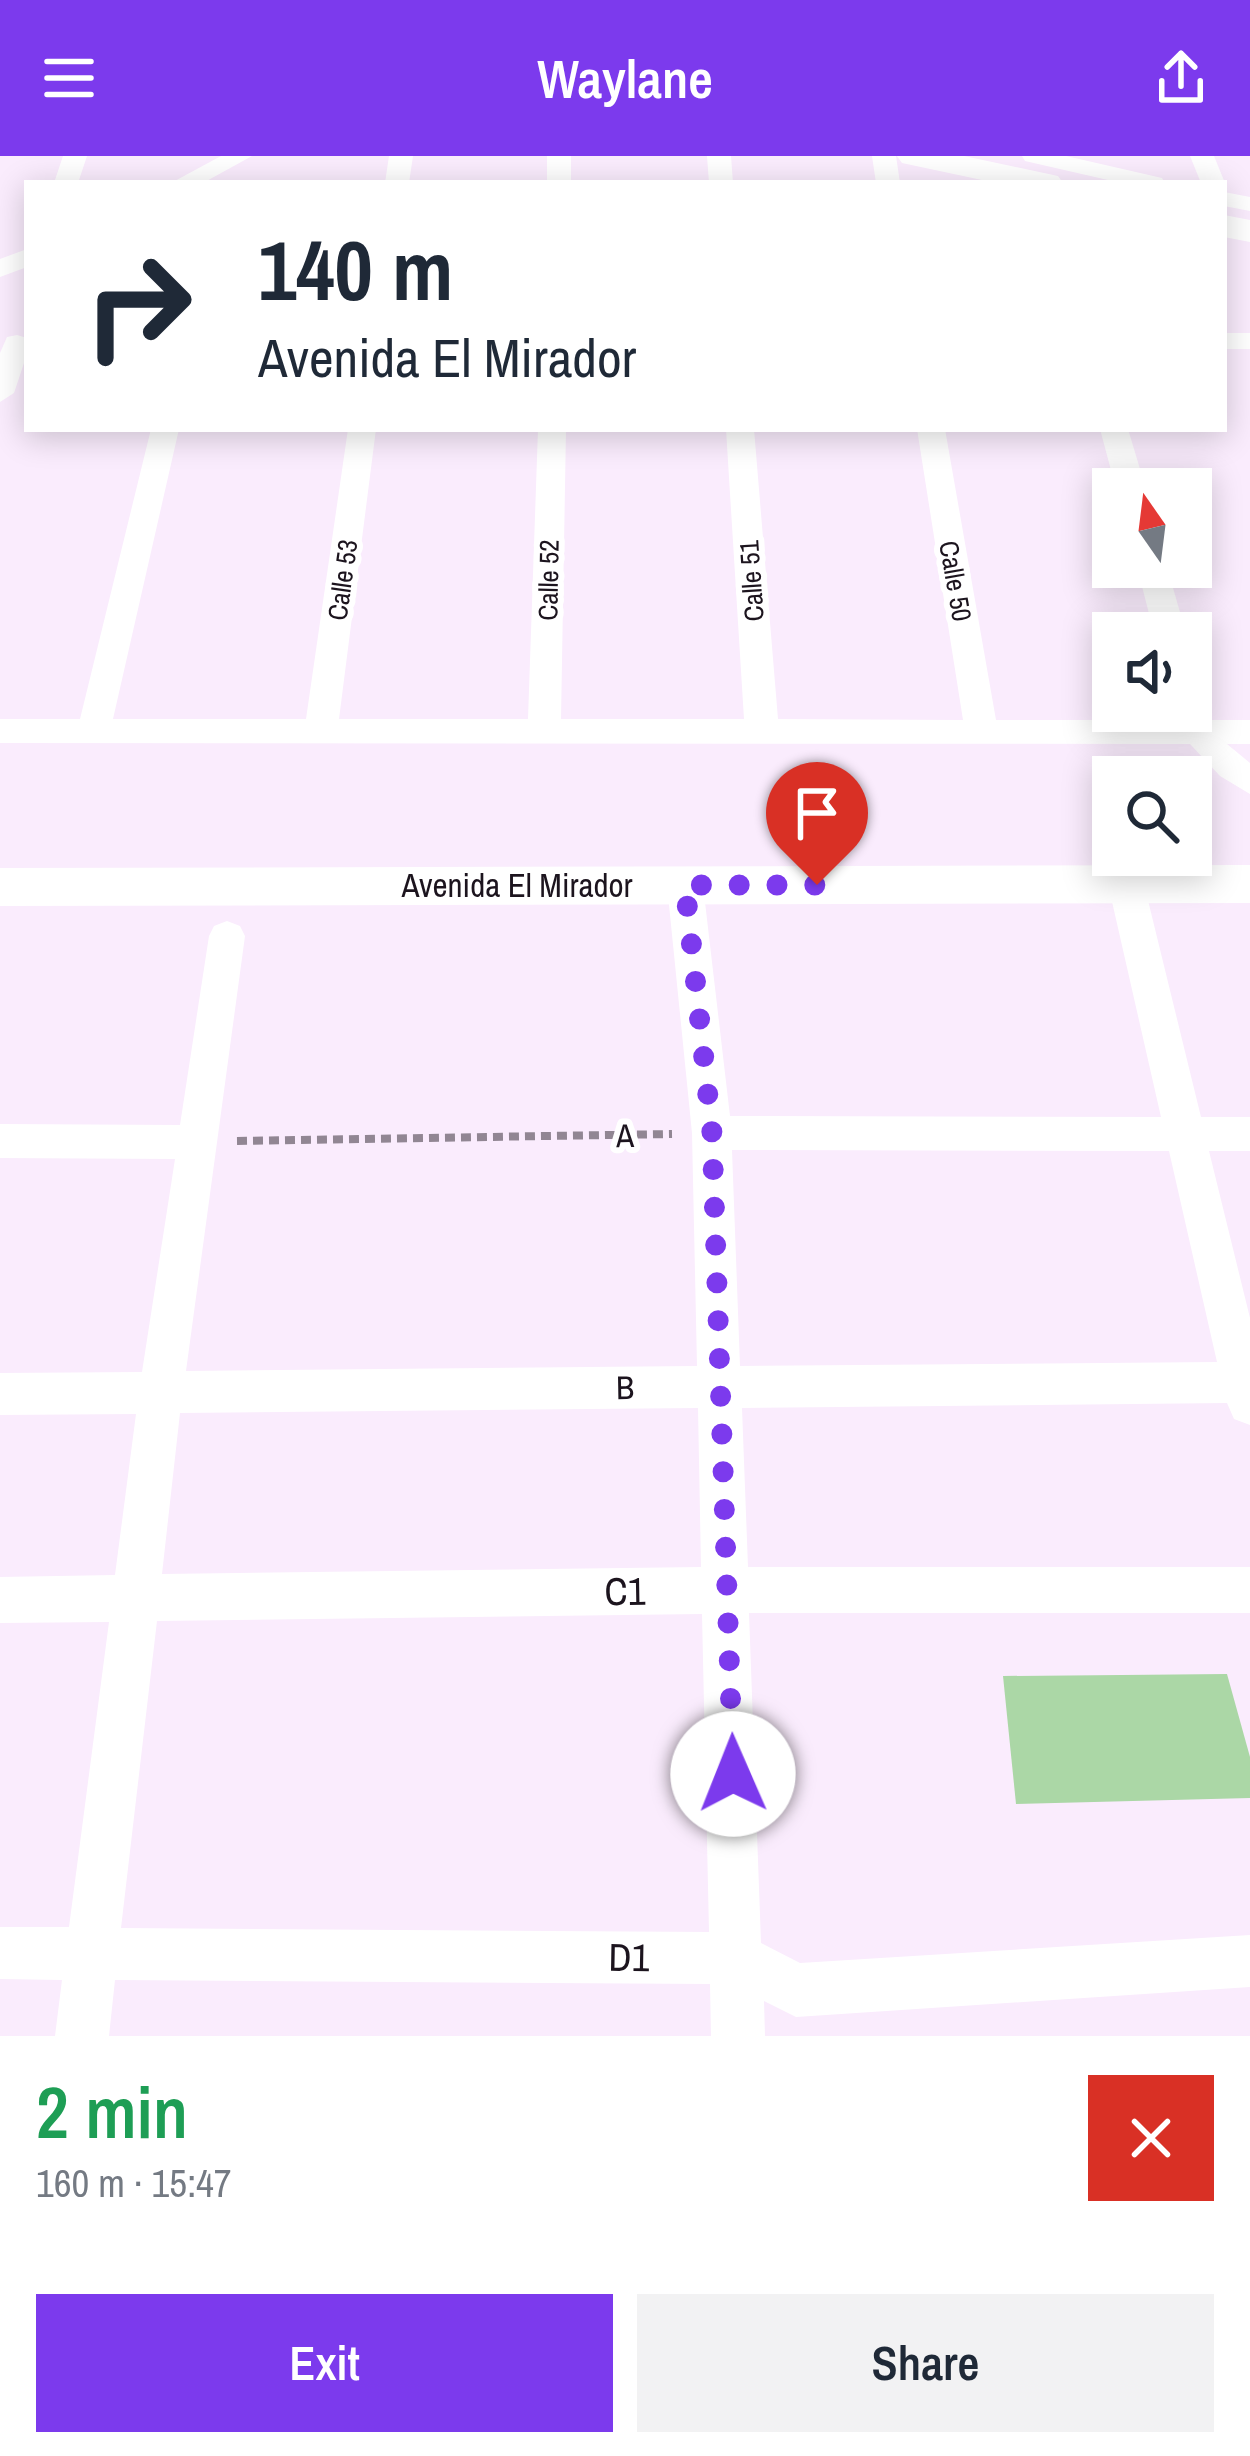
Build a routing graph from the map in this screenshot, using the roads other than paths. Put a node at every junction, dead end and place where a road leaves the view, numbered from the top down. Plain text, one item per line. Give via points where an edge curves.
1 (240, 156) edge
2 (914, 156) edge
3 (1037, 156) edge
4 (189, 180) edge
5 (1030, 180) edge
6 (1140, 180) edge
7 (15, 343) edge
8 (0, 393) edge
9 (164, 432) edge
10 (362, 432) edge
11 (552, 432) edge
12 (740, 432) edge
13 (932, 432) edge
14 (1115, 432) edge
15 (1125, 468) edge
16 (1212, 724) edge
17 (1092, 726) edge
18 (0, 731) edge
19 (94, 731) junction
20 (544, 731) junction
21 (321, 732) junction
22 (982, 732) junction
23 (1201, 732) edge
24 (1250, 732) edge
25 (762, 734) junction
26 (1250, 781) edge
27 (1126, 884) junction
28 (1250, 884) edge
29 (685, 885) junction
30 (0, 887) edge
31 (227, 936) dead end
32 (712, 1133) junction
33 (1250, 1134) edge
34 (1183, 1135) junction
35 (0, 1142) edge
36 (194, 1142) junction
37 (722, 1386) junction
38 (1248, 1391) edge
39 (161, 1392) junction
40 (0, 1394) edge
41 (728, 1590) junction
42 (1250, 1590) edge
43 (134, 1596) junction
44 (0, 1600) edge
45 (94, 1951) junction
46 (0, 1953) edge
47 (737, 1958) junction
48 (1250, 1961) edge
49 (82, 2036) edge
50 (738, 2036) edge

1 - 4 street
2 - 5 street
3 - 6 street
7 - 8 street
9 - 19 street
10 - 21 street, Calle 53
11 - 20 street, Calle 52
12 - 25 street, Calle 51
13 - 22 street, Calle 50
14 - 15 street
16 - 24 street
17 - 22 street
18 - 19 street
19 - 21 street
20 - 21 street
20 - 25 street
22 - 25 street
23 - 26 street
27 - 28 street, Avenida El Mirador
27 - 29 street, Avenida El Mirador
27 - 34 street
29 - 30 street, Avenida El Mirador
29 - 32 street
31 - 36 street
32 - 34 street
32 - 37 street
33 - 34 street
34 - 38 street
35 - 36 street
36 - 39 street
37 - 38 street, B
37 - 39 street, B
37 - 41 street
39 - 40 street, B
39 - 43 street
41 - 42 street, C1
41 - 43 street, C1
41 - 47 street
43 - 44 street, C1
43 - 45 street
45 - 46 street, D1
45 - 47 street, D1
45 - 49 street
47 - 48 street, D1 via 796,1990
47 - 50 street

